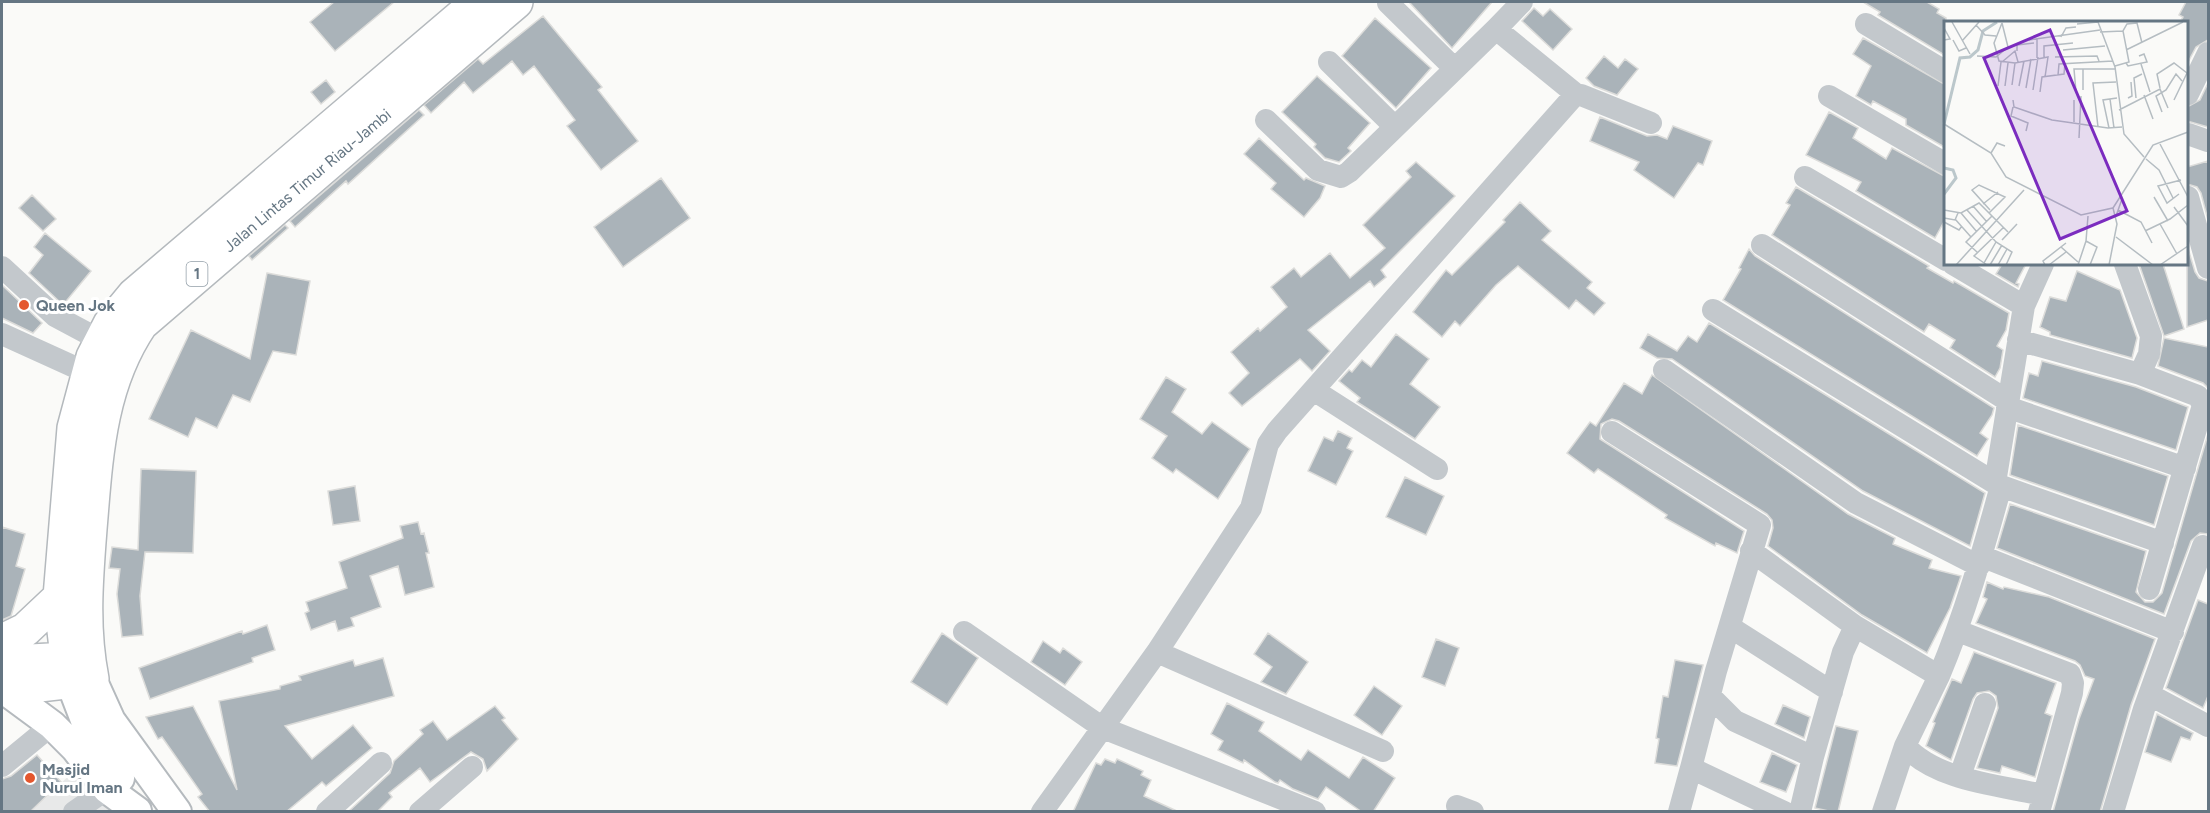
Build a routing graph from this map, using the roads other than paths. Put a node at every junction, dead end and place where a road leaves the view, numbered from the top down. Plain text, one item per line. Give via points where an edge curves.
1 (478, 2) edge
2 (516, 2) edge
3 (1388, 3) dead end
4 (1514, 4) edge
5 (1866, 24) dead end
6 (1496, 29) junction
7 (2208, 53) edge
8 (1329, 62) dead end
9 (1455, 69) junction
10 (1944, 71) edge
11 (2189, 90) edge
12 (1576, 95) junction
13 (1829, 96) dead end
14 (359, 119) junction
15 (1266, 120) dead end
16 (1651, 123) dead end
17 (1395, 127) junction
18 (2189, 135) edge
19 (2208, 141) edge
20 (1944, 163) edge
21 (1805, 177) dead end
22 (2189, 204) edge
23 (1762, 245) dead end
24 (1944, 259) edge
25 (1956, 266) edge
26 (2042, 266) edge
27 (2126, 266) edge
28 (2, 267) edge
29 (2208, 268) edge
30 (2024, 306) junction
31 (1713, 310) dead end
32 (2, 334) edge
33 (100, 340) junction
34 (2018, 340) junction
35 (1664, 370) dead end
36 (2140, 374) junction
37 (99, 378) junction
38 (1315, 391) junction
39 (2008, 404) junction
40 (1612, 432) dead end
41 (2185, 468) junction
42 (1437, 469) dead end
43 (1998, 484) junction
44 (2163, 543) junction
45 (2203, 546) dead end
46 (1751, 551) junction
47 (1980, 561) junction
48 (2149, 589) dead end
49 (60, 597) junction
50 (1855, 626) junction
51 (1730, 627) junction
52 (1958, 631) junction
53 (964, 632) dead end
54 (2173, 632) junction
55 (2, 641) edge
56 (1157, 652) junction
57 (2, 656) edge
58 (79, 670) junction
59 (1939, 676) junction
60 (2, 682) edge
61 (2, 688) edge
62 (1832, 692) junction
63 (2150, 695) junction
64 (1710, 696) junction
65 (1985, 704) dead end
66 (52, 725) junction
67 (2208, 726) edge
68 (1103, 728) junction
69 (1905, 746) junction
70 (1383, 750) dead end
71 (1813, 757) junction
72 (381, 762) dead end
73 (2, 766) edge
74 (472, 767) dead end
75 (1691, 768) junction
76 (1960, 776) junction
77 (114, 784) junction
78 (2041, 803) edge
79 (138, 811) edge
80 (74, 812) edge
81 (177, 812) edge
82 (327, 812) edge
83 (420, 812) edge
84 (1042, 812) edge
85 (1315, 812) edge
86 (1679, 812) edge
87 (1784, 812) edge
88 (1800, 812) edge
89 (1883, 812) edge
90 (2113, 812) edge

1 - 14 highway, Jalan Lintas Timur Riau-Jambi / 1
2 - 14 highway, Jalan Lintas Timur Riau-Jambi / 1
3 - 9 street
4 - 6 street
5 - 10 street
6 - 9 street
6 - 12 street
7 - 11 street
8 - 17 street
9 - 17 street
12 - 16 street
12 - 38 street
13 - 20 street
14 - 33 highway, Jalan Lintas Timur Riau-Jambi / 1 via 134,296
14 - 37 highway, Jalan Lintas Timur Riau-Jambi / 1 via 152,312
15 - 17 street via 1317,170 1334,177 1349,172
18 - 19 street
21 - 24 street
22 - 29 street
23 - 39 street
25 - 30 street
26 - 30 street
27 - 36 street via 2151,336 2149,354
28 - 33 street via 55,316
30 - 34 street
31 - 43 street
32 - 37 street
33 - 37 highway, Jalan Lintas Timur Riau-Jambi / 1
34 - 36 street
34 - 39 street
35 - 47 street via 1856,503
36 - 41 street via 2202,400 2203,411
37 - 49 highway, Jalan Lintas Timur Riau-Jambi / 1 via 74,429
37 - 58 highway, Jalan Lintas Timur Riau-Jambi / 1
38 - 42 street
38 - 56 street via 1272,437 1251,508
39 - 41 street
39 - 43 street
40 - 46 street via 1758,523
41 - 44 street
43 - 44 street
43 - 47 street
44 - 48 street
45 - 54 street
46 - 50 street
46 - 51 street
47 - 52 street
47 - 54 street
49 - 55 highway via 25,630
49 - 58 highway, Jalan Lintas Timur Riau-Jambi / 1
50 - 59 street
50 - 62 street
51 - 62 street
51 - 64 street
52 - 59 street
52 - 78 street via 2070,674 2072,693
53 - 68 street
54 - 63 street
56 - 68 street
56 - 70 street
57 - 58 highway
58 - 60 highway via 39,685
58 - 77 main road via 88,728
58 - 81 main road
59 - 69 street
61 - 66 main road
62 - 71 street
63 - 67 street
63 - 90 street
64 - 71 street via 1735,721
64 - 75 street
65 - 76 street
66 - 73 street
66 - 77 main road
68 - 84 street
68 - 85 street
69 - 76 street via 1915,757
69 - 89 street
71 - 88 street
72 - 82 street
74 - 83 street
75 - 86 street
75 - 87 street
76 - 78 street
77 - 79 main road
77 - 80 street

